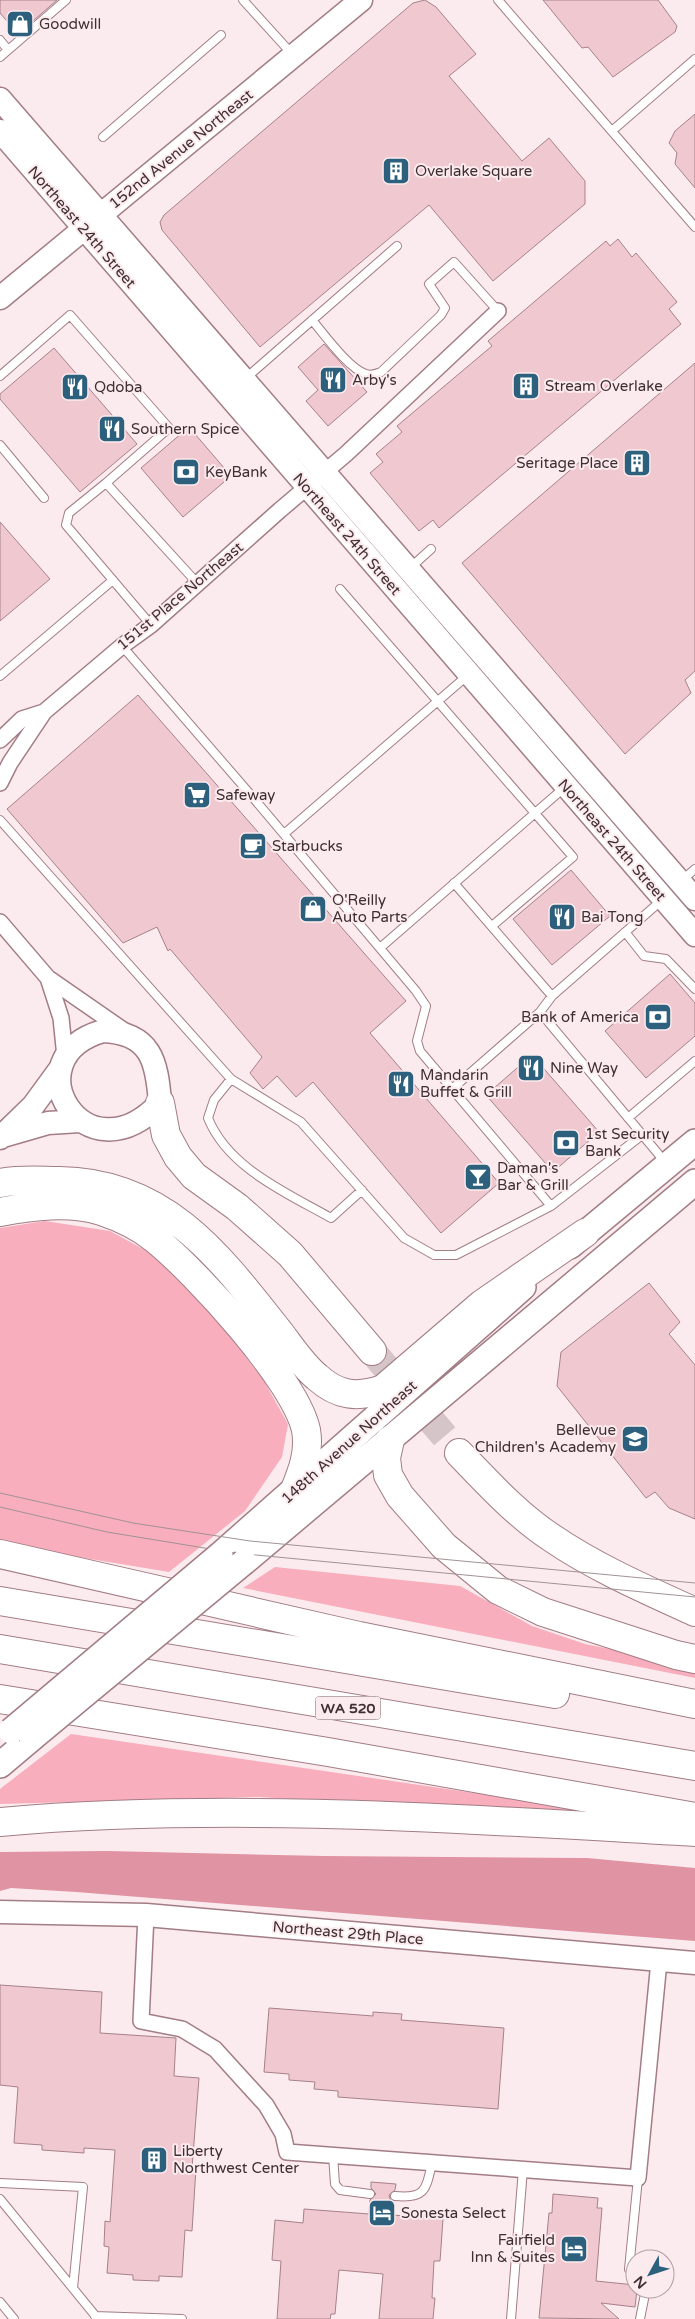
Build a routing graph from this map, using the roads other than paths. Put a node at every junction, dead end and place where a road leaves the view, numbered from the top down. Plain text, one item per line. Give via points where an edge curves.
1 (66, 0) edge
2 (243, 0) edge
3 (361, 0) edge
4 (498, 0) edge
5 (221, 35) dead end
6 (0, 40) edge
7 (8, 50) junction
8 (294, 56) junction
9 (0, 57) edge
10 (695, 59) edge
11 (0, 99) edge
12 (613, 130) junction
13 (0, 131) edge
14 (103, 137) dead end
15 (91, 222) junction
16 (695, 227) edge
17 (397, 246) dead end
18 (0, 298) edge
19 (498, 311) joint
20 (312, 320) junction
21 (0, 376) edge
22 (245, 380) junction
23 (0, 445) edge
24 (315, 480) junction
25 (106, 483) junction
26 (44, 498) dead end
27 (431, 550) dead end
28 (408, 570) junction
29 (113, 580) junction
30 (198, 584) junction
31 (340, 590) dead end
32 (152, 625) junction
33 (122, 646) junction
34 (493, 667) junction
35 (468, 674) junction
36 (0, 676) edge
37 (438, 700) junction
38 (44, 712) junction
39 (0, 740) edge
40 (0, 784) edge
41 (566, 786) junction
42 (536, 812) junction
43 (0, 820) edge
44 (284, 834) junction
45 (687, 876) edge
46 (454, 883) junction
47 (663, 899) junction
48 (695, 899) edge
49 (0, 922) edge
50 (492, 926) junction
51 (626, 933) junction
52 (692, 933) edge
53 (380, 948) junction
54 (48, 978) junction
55 (695, 989) edge
56 (552, 996) junction
57 (540, 1012) junction
58 (134, 1037) junction
59 (695, 1061) edge
60 (62, 1063) junction
61 (231, 1080) junction
62 (452, 1089) junction
63 (160, 1103) junction
64 (628, 1118) junction
65 (80, 1121) junction
66 (642, 1135) junction
67 (1, 1137) edge
68 (695, 1142) edge
69 (667, 1165) junction
70 (695, 1182) edge
71 (0, 1184) edge
72 (362, 1190) junction
73 (551, 1206) junction
74 (0, 1212) edge
75 (585, 1232) junction
76 (372, 1352) tunnel mouth
77 (390, 1440) junction
78 (459, 1453) tunnel mouth
79 (294, 1492) junction
80 (0, 1554) edge
81 (0, 1601) edge
82 (695, 1612) edge
83 (0, 1649) edge
84 (695, 1659) edge
85 (0, 1699) edge
86 (695, 1704) edge
87 (695, 1718) edge
88 (14, 1736) edge
89 (0, 1765) edge
90 (695, 1766) edge
91 (695, 1817) edge
92 (0, 1822) edge
93 (695, 1832) edge
94 (0, 1912) edge
95 (146, 1915) junction
96 (659, 1961) junction
97 (695, 1963) edge
98 (333, 2155) junction
99 (432, 2164) junction
100 (523, 2169) junction
101 (638, 2178) junction
102 (0, 2183) edge
103 (370, 2194) dead end
104 (395, 2196) dead end
105 (0, 2200) edge
106 (632, 2249) edge
107 (73, 2288) junction
108 (644, 2299) edge
109 (0, 2302) edge
110 (97, 2317) edge
111 (14, 2319) edge
112 (182, 2319) edge
113 (511, 2319) edge
114 (640, 2319) edge

1 - 7 lane
2 - 8 lane
3 - 8 main road, 152nd Avenue Northeast
4 - 12 lane
5 - 14 lane
6 - 7 lane
7 - 9 lane
8 - 15 main road, 152nd Avenue Northeast
10 - 12 lane
11 - 15 main road, Northeast 24th Street
12 - 16 lane
13 - 15 main road, Northeast 24th Street
15 - 18 main road, 152nd Avenue Northeast
15 - 22 main road, Northeast 24th Street
15 - 24 main road, Northeast 24th Street
17 - 20 lane
19 - 20 lane via 454,262 429,284 446,308 441,315 381,372 373,375 364,374 350,363
19 - 24 street, 151st Place Northeast
20 - 22 lane
21 - 25 lane via 70,315 169,428
22 - 24 main road, Northeast 24th Street
23 - 26 lane
24 - 28 main road, Northeast 24th Street
24 - 30 street, 151st Place Northeast
24 - 35 main road, Northeast 24th Street
25 - 29 lane via 69,513 66,525
25 - 30 lane
27 - 28 lane
28 - 34 main road, Northeast 24th Street
29 - 32 lane
29 - 36 lane
30 - 32 street, 151st Place Northeast
31 - 37 lane
32 - 33 street, 151st Place Northeast
33 - 38 street, 151st Place Northeast
33 - 44 lane
34 - 35 main road
34 - 45 main road, Northeast 24th Street
35 - 37 lane
35 - 41 main road, Northeast 24th Street
37 - 42 lane
37 - 44 lane
38 - 39 street, 151st Place Northeast via 22,719
38 - 40 street, 151st Place Northeast
41 - 42 lane
41 - 47 main road, Northeast 24th Street
42 - 46 lane
42 - 50 lane via 573,857
43 - 61 lane
44 - 53 lane
45 - 48 main road, Northeast 24th Street
46 - 50 lane
46 - 53 lane
47 - 51 lane
47 - 52 main road, Northeast 24th Street
49 - 54 street
50 - 56 lane
51 - 55 lane via 644,956 666,958
51 - 56 lane
53 - 62 lane via 426,1006 417,1041 420,1051
54 - 58 street
54 - 60 street via 61,1018
56 - 57 lane
57 - 62 lane
57 - 64 lane
58 - 60 main road via 103,1031 88,1035 74,1044
58 - 63 main road via 155,1061
59 - 64 lane
60 - 65 main road via 59,1084 62,1098
60 - 67 main road via 33,1106
61 - 72 lane via 301,1122
61 - 72 lane via 214,1100 208,1118 214,1135 237,1159 266,1181 331,1218
62 - 73 lane
63 - 65 main road via 140,1120 110,1130
63 - 76 highway via 166,1135 194,1176 237,1207 290,1254
64 - 66 lane
65 - 67 main road via 48,1123
66 - 69 lane
66 - 73 lane
68 - 69 main road, 148th Avenue Northeast
69 - 75 main road, 148th Avenue Northeast
70 - 77 main road, 148th Avenue Northeast
71 - 75 highway via 79,1181 110,1187 164,1210 193,1232 218,1258 317,1378 353,1396 383,1389 482,1304
72 - 73 lane via 404,1238 434,1254 456,1255
74 - 79 highway via 60,1205 100,1211 153,1237 179,1259 244,1331 301,1416 308,1446
75 - 79 main road, 148th Avenue Northeast
77 - 84 highway via 386,1458 388,1475 400,1496 444,1546 498,1590 543,1612
77 - 88 main road, 148th Avenue Northeast, bridge via 244,1562
78 - 82 highway via 516,1511 552,1538 589,1560
79 - 88 main road, 148th Avenue Northeast, bridge
80 - 86 highway via 359,1636
81 - 87 highway
83 - 90 highway, WA 520
85 - 91 highway via 328,1752
88 - 89 main road, 148th Avenue Northeast
92 - 93 highway via 144,1814 297,1814 510,1821
94 - 95 main road, Northeast 29th Place
95 - 96 main road, Northeast 29th Place
95 - 98 street via 141,2021 182,2029 215,2049 266,2104 283,2134 287,2152
96 - 97 main road, Northeast 29th Place
96 - 101 street
98 - 99 street
98 - 103 lane via 335,2184 340,2190
99 - 100 street
99 - 104 lane via 423,2192 416,2196
100 - 101 street
100 - 113 lane
101 - 106 lane
102 - 107 lane via 84,2188
105 - 107 lane
107 - 110 lane
108 - 114 lane
109 - 111 lane
110 - 112 lane

